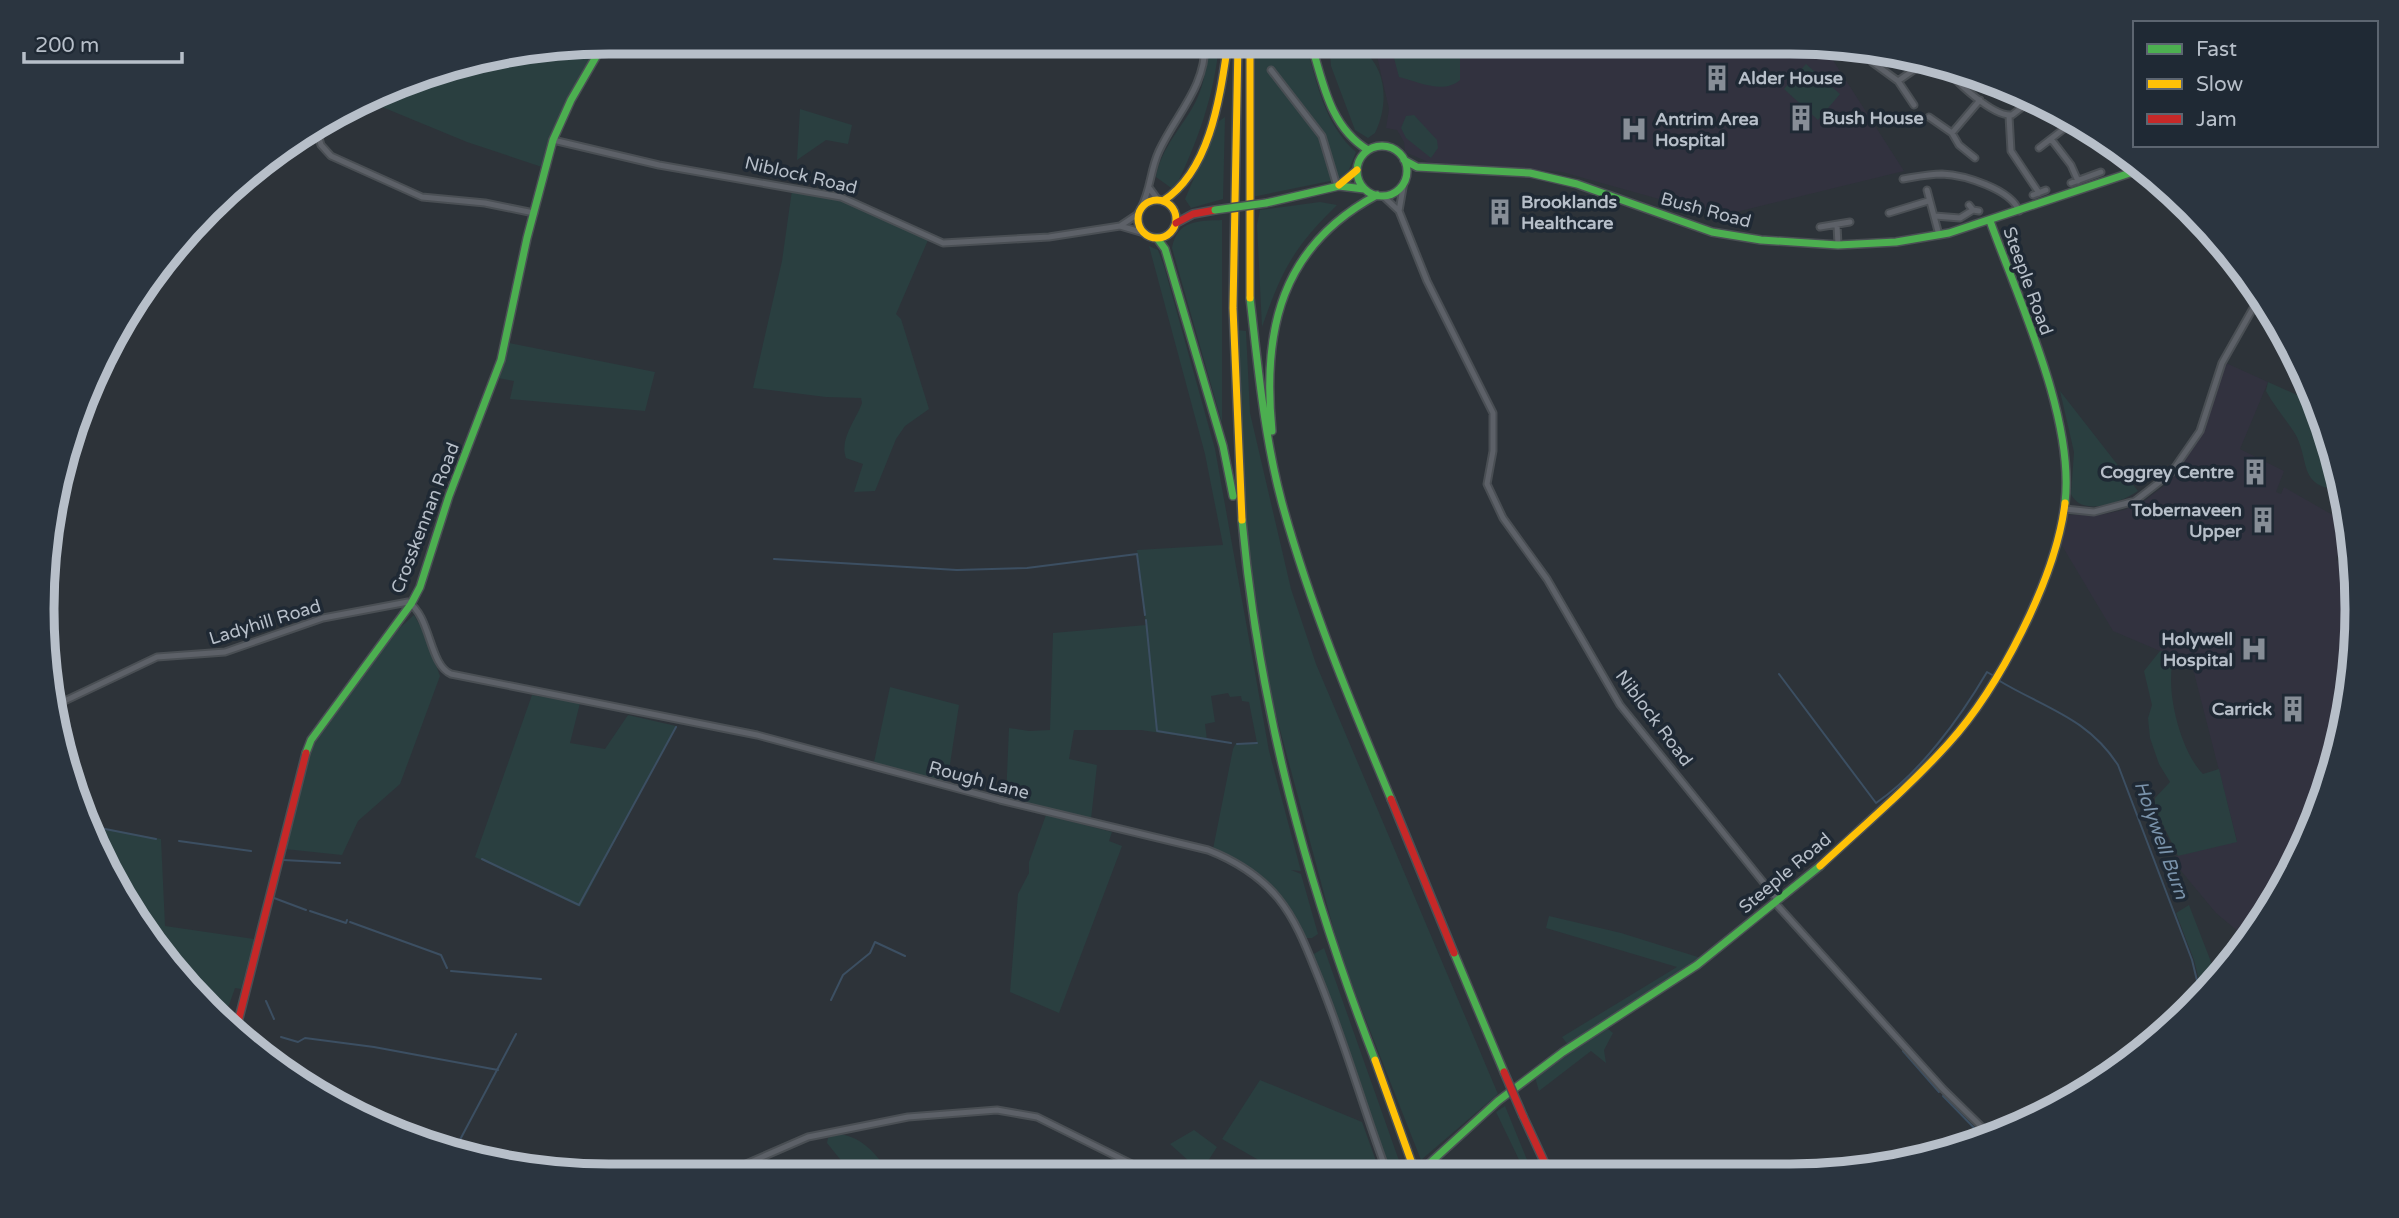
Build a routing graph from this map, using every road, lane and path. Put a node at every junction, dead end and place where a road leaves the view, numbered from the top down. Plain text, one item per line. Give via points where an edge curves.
1 (597, 54) edge
2 (1204, 54) edge
3 (1226, 54) edge
4 (1238, 54) edge
5 (1250, 54) edge
6 (1315, 54) edge
7 (1872, 62) dead end
8 (1913, 68) edge
9 (1271, 70) dead end
10 (1898, 81) junction
11 (1959, 81) edge
12 (1980, 100) junction
13 (1914, 105) dead end
14 (2023, 106) edge
15 (2009, 116) junction
16 (1929, 117) dead end
17 (2065, 128) edge
18 (1952, 133) junction
19 (319, 137) edge
20 (2051, 139) junction
21 (553, 140) junction
22 (2039, 148) dead end
23 (1368, 150) junction
24 (1975, 158) dead end
25 (1404, 160) junction
26 (1417, 167) junction
27 (1357, 170) junction
28 (2101, 172) dead end
29 (2130, 173) edge
30 (1405, 178) junction
31 (1903, 178) dead end
32 (2078, 181) junction
33 (2070, 183) dead end
34 (1338, 186) junction
35 (1150, 189) junction
36 (1365, 189) junction
37 (1927, 190) dead end
38 (2046, 190) dead end
39 (1380, 196) junction
40 (1161, 200) junction
41 (1928, 201) junction
42 (1173, 208) junction
43 (1974, 209) dead end
44 (1140, 211) junction
45 (1399, 211) junction
46 (2018, 211) junction
47 (534, 213) junction
48 (1193, 214) junction
49 (1889, 214) dead end
50 (1935, 216) junction
51 (1990, 221) junction
52 (1850, 222) dead end
53 (1176, 223) junction
54 (1836, 225) junction
55 (1120, 226) junction
56 (1820, 227) dead end
57 (1144, 233) junction
58 (1939, 235) junction
59 (1157, 238) junction
60 (1838, 244) junction
61 (2254, 306) edge
62 (1282, 502) junction
63 (2065, 509) junction
64 (1243, 553) junction
65 (411, 604) junction
66 (62, 702) edge
67 (1776, 902) junction
68 (238, 1021) edge
69 (1981, 1129) edge
70 (747, 1164) edge
71 (1132, 1164) edge
72 (1384, 1164) edge
73 (1414, 1164) edge
74 (1427, 1164) edge
75 (1545, 1164) edge

1 - 21 main road, Crosskennan Road
2 - 35 street via 1201,76 1160,149
3 - 40 main road via 1219,97 1197,159 1177,194
4 - 64 main road via 1232,355
5 - 62 main road via 1249,292 1262,402
6 - 23 main road via 1342,129
7 - 10 street
8 - 10 street
9 - 34 street via 1321,136
10 - 13 street
11 - 12 street
12 - 15 street
12 - 18 street
14 - 15 street
15 - 38 street via 2011,151 2036,194
16 - 18 street
17 - 20 street
18 - 24 street
19 - 47 street via 331,156 414,194
20 - 22 street
20 - 32 street
21 - 47 main road, Crosskennan Road
21 - 55 street, Niblock Road via 659,165 841,197 943,243 1024,240
23 - 25 main road via 1385,146
23 - 27 main road
25 - 26 main road, Bush Road
25 - 30 main road
26 - 30 main road
26 - 60 main road, Bush Road via 1530,173 1577,184 1712,232
27 - 34 main road
27 - 36 main road
28 - 32 street
29 - 46 main road, Steeple Road
30 - 39 main road via 1394,193
30 - 45 street
31 - 46 street via 1955,176 2000,192 2016,203
32 - 33 street
34 - 36 main road
34 - 48 main road, bridge
35 - 40 street
35 - 44 street
36 - 39 main road
37 - 41 street
39 - 45 street, Niblock Road
39 - 62 main road via 1353,208 1317,240 1278,308 1268,371
40 - 42 main road
40 - 44 main road
41 - 49 street
41 - 50 street
42 - 48 main road
42 - 53 main road
43 - 50 street via 1960,218
44 - 55 street, Niblock Road
44 - 57 main road via 1138,225
45 - 67 street, Niblock Road via 1427,281 1493,413 1487,484 1503,518 1547,579 1620,705
46 - 51 main road, Steeple Road
47 - 65 main road, Crosskennan Road via 501,360
48 - 53 main road
50 - 58 street
51 - 58 main road, Bush Road
51 - 63 main road, Steeple Road via 2058,417 2066,453
52 - 54 street
53 - 59 main road via 1169,234
54 - 56 street
54 - 60 street
55 - 57 street, Niblock Road
57 - 59 main road
58 - 60 main road, Bush Road
59 - 64 main road via 1165,249 1223,446
61 - 63 street via 2222,363 2200,431 2171,473 2135,501 2094,512
62 - 75 main road, bridge via 1322,631
63 - 67 main road, Steeple Road via 2046,582 1964,725 1933,760
64 - 73 main road via 1266,703 1308,872
65 - 66 street, Ladyhill Road via 323,618 225,652 157,657
65 - 68 main road, Crosskennan Road via 311,740
65 - 72 street, Rough Lane via 441,667 451,674 757,735 1208,850 1242,865 1272,891 1298,929 1328,999
67 - 69 street, Niblock Road
67 - 74 main road, Steeple Road via 1697,965 1563,1052 1498,1101
70 - 71 street via 808,1138 908,1117 997,1110 1037,1117

